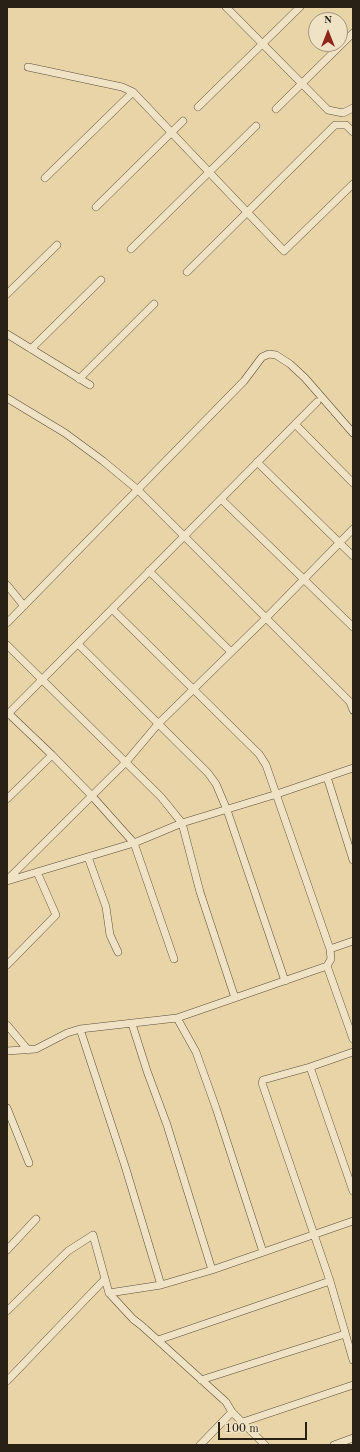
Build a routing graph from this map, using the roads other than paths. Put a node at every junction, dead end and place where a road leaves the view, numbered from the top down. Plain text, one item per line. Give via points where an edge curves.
1 (226, 7) edge
2 (300, 7) edge
3 (353, 33) edge
4 (261, 44) junction
5 (28, 67) dead end
6 (301, 84) junction
7 (133, 92) junction
8 (198, 107) dead end
9 (353, 108) edge
10 (276, 109) dead end
11 (183, 121) dead end
12 (256, 126) dead end
13 (172, 132) junction
14 (353, 132) edge
15 (209, 172) junction
16 (45, 178) dead end
17 (353, 184) edge
18 (96, 207) dead end
19 (248, 212) junction
20 (57, 245) dead end
21 (131, 249) dead end
22 (187, 272) dead end
23 (101, 280) dead end
24 (7, 294) edge
25 (154, 304) dead end
26 (7, 334) edge
27 (31, 349) junction
28 (79, 379) junction
29 (90, 385) dead end
30 (7, 398) edge
31 (317, 402) dead end
32 (295, 424) junction
33 (353, 433) edge
34 (257, 462) junction
35 (353, 483) edge
36 (138, 490) junction
37 (220, 499) junction
38 (353, 529) edge
39 (184, 537) junction
40 (340, 543) junction
41 (353, 556) edge
42 (149, 571) junction
43 (304, 580) junction
44 (7, 585) edge
45 (24, 606) junction
46 (112, 609) junction
47 (266, 618) junction
48 (7, 622) edge
49 (353, 627) edge
50 (78, 644) junction
51 (7, 645) edge
52 (231, 652) junction
53 (42, 680) junction
54 (194, 689) junction
55 (353, 710) edge
56 (8, 714) edge
57 (158, 724) junction
58 (52, 755) junction
59 (126, 762) junction
60 (353, 768) edge
61 (327, 777) junction
62 (277, 794) junction
63 (92, 796) junction
64 (7, 799) edge
65 (227, 810) junction
66 (182, 823) junction
67 (134, 843) junction
68 (88, 857) junction
69 (353, 860) edge
70 (37, 872) junction
71 (7, 880) edge
72 (353, 941) edge
73 (330, 949) junction
74 (118, 952) dead end
75 (174, 959) dead end
76 (7, 965) edge
77 (327, 966) junction
78 (285, 981) junction
79 (235, 998) junction
80 (177, 1018) junction
81 (132, 1024) junction
82 (7, 1025) edge
83 (80, 1029) junction
84 (353, 1039) edge
85 (28, 1050) junction
86 (7, 1052) edge
87 (353, 1052) edge
88 (310, 1067) junction
89 (7, 1108) edge
90 (29, 1163) dead end
91 (353, 1191) edge
92 (36, 1219) dead end
93 (353, 1221) edge
94 (313, 1235) junction
95 (7, 1250) edge
96 (263, 1252) junction
97 (212, 1270) junction
98 (105, 1279) junction
99 (330, 1281) junction
100 (161, 1285) junction
101 (109, 1293) junction
102 (7, 1311) edge
103 (344, 1334) junction
104 (158, 1340) junction
105 (353, 1360) edge
106 (202, 1380) junction
107 (7, 1381) edge
108 (353, 1385) edge
109 (232, 1412) junction
110 (243, 1422) junction
111 (353, 1438) edge
112 (200, 1445) edge
113 (265, 1445) edge
114 (334, 1445) edge

1 - 4 street
2 - 4 street
3 - 6 street
4 - 6 street
4 - 8 street
5 - 7 street via 122,87
6 - 9 street via 328,110 343,113
6 - 10 street
7 - 13 street
7 - 16 street
11 - 13 street
12 - 15 street
13 - 15 street
13 - 18 street
14 - 19 street via 346,125 336,125
15 - 19 street
15 - 21 street
17 - 19 street via 284,251
19 - 22 street
20 - 24 street
23 - 27 street
25 - 28 street
26 - 27 street
27 - 28 street
28 - 29 street
30 - 36 street via 65,434
31 - 32 street
32 - 34 street
32 - 35 street
33 - 36 street via 305,378 276,355 269,354 262,357 244,381
34 - 37 street
34 - 40 street
36 - 39 street
36 - 45 street
37 - 39 street
37 - 43 street
38 - 40 street
39 - 42 street
39 - 47 street
40 - 41 street
40 - 43 street
42 - 46 street
42 - 52 street
43 - 47 street
43 - 49 street
44 - 45 street
45 - 48 street
46 - 50 street
46 - 54 street
47 - 52 street
47 - 55 street via 350,702
50 - 53 street
50 - 57 street
51 - 53 street
52 - 54 street
53 - 56 street
53 - 59 street
54 - 57 street
54 - 62 street via 259,754
56 - 58 street
57 - 59 street
57 - 65 street via 208,773 216,784
58 - 63 street
58 - 64 street
59 - 63 street
59 - 66 street
60 - 61 street
61 - 62 street
61 - 69 street
62 - 65 street
62 - 73 street
63 - 67 street
63 - 71 street
65 - 66 street
65 - 78 street
66 - 67 street
66 - 79 street via 200,892
67 - 68 street
67 - 75 street
68 - 70 street
68 - 74 street via 106,907 110,935
70 - 71 street
70 - 76 street via 56,915
72 - 73 street
73 - 77 street via 331,958
77 - 78 street
77 - 84 street
78 - 79 street
79 - 80 street
80 - 81 street
80 - 96 street via 196,1052
81 - 83 street
81 - 97 street via 167,1125
82 - 85 street
83 - 85 street via 36,1049
83 - 100 street
85 - 86 street
87 - 88 street
88 - 91 street
88 - 94 street via 263,1080 262,1083
89 - 90 street
92 - 95 street
93 - 94 street
94 - 96 street
94 - 99 street
96 - 97 street
97 - 100 street
98 - 101 street
98 - 102 street via 93,1235 68,1251
98 - 107 street
99 - 103 street
99 - 104 street
100 - 101 street
101 - 104 street via 133,1319
103 - 105 street
103 - 106 street
104 - 106 street
106 - 109 street via 226,1402
108 - 110 street
109 - 110 street
109 - 112 street
110 - 113 street
111 - 114 street

